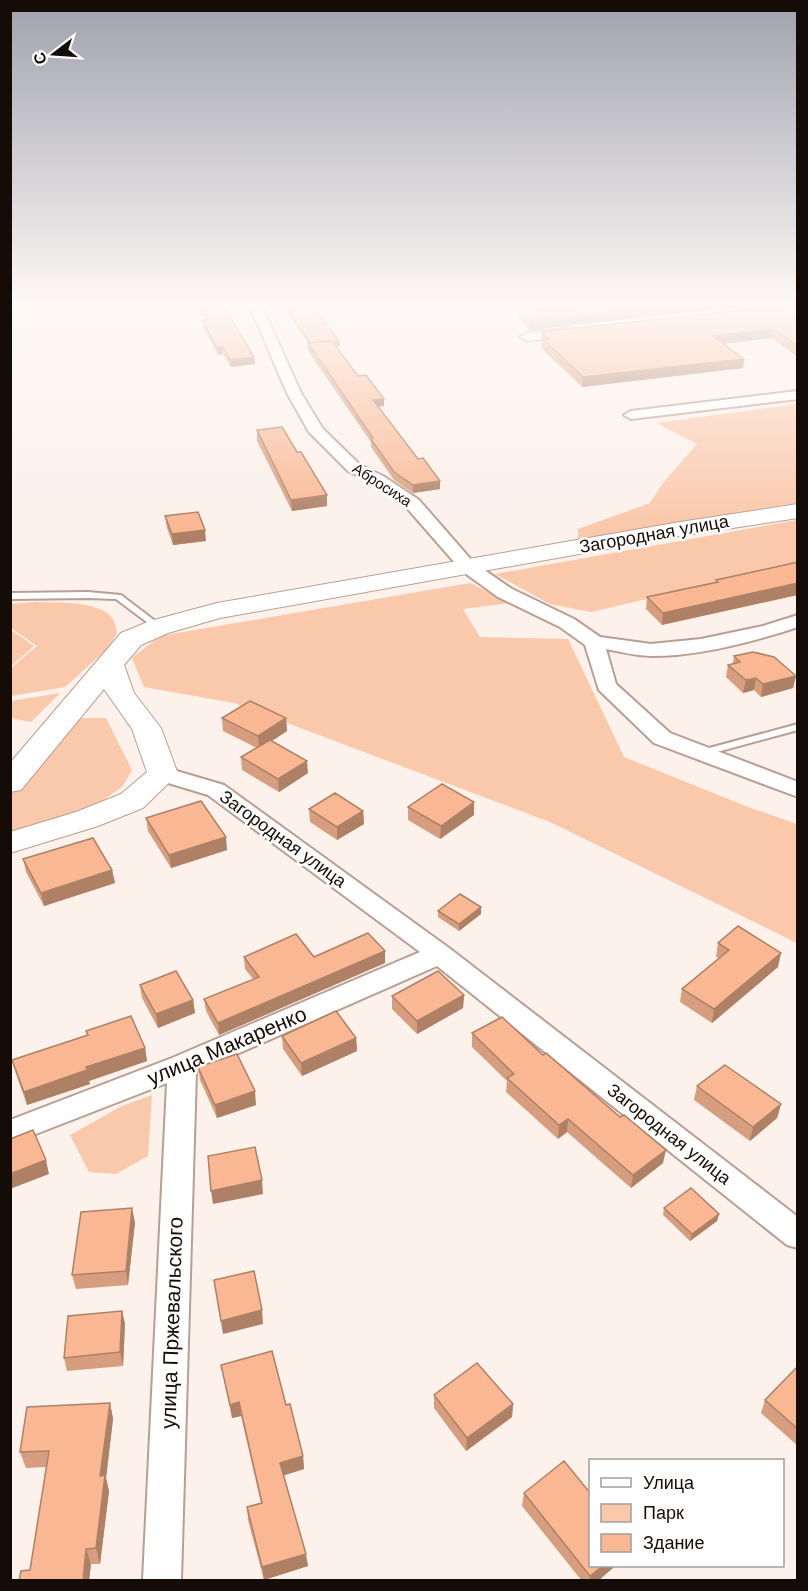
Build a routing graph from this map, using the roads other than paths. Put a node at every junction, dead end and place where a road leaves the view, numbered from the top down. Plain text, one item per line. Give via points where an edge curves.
1 (287, 376) edge
2 (798, 394) edge
3 (631, 415) dead end
4 (798, 511) edge
5 (468, 567) junction
6 (10, 596) edge
7 (798, 621) edge
8 (159, 627) junction
9 (594, 642) junction
10 (110, 665) junction
11 (798, 727) edge
12 (702, 753) junction
13 (163, 774) junction
14 (10, 783) edge
15 (798, 790) edge
16 (10, 843) edge
17 (440, 954) junction
18 (182, 1066) junction
19 (10, 1132) edge
20 (798, 1235) edge
21 (162, 1581) edge

1 - 5 street, Абросиха via 317,432 354,468 413,504
2 - 3 street
4 - 5 street, Загородная улица
5 - 8 street, Загородная улица via 217,611
5 - 9 street, Абросиха
6 - 8 lane via 118,597
7 - 9 street via 701,645 651,650
8 - 10 street, Загородная улица via 131,639
9 - 12 street via 606,686 662,738
10 - 13 street via 120,694 146,728
10 - 14 street, Загородная улица
11 - 12 lane
12 - 15 street
13 - 16 street via 132,801
13 - 17 street, Загородная улица via 216,790
17 - 18 street, улица Макаренко
17 - 20 street, Загородная улица
18 - 19 street, улица Макаренко
18 - 21 street, улица Пржевальского

